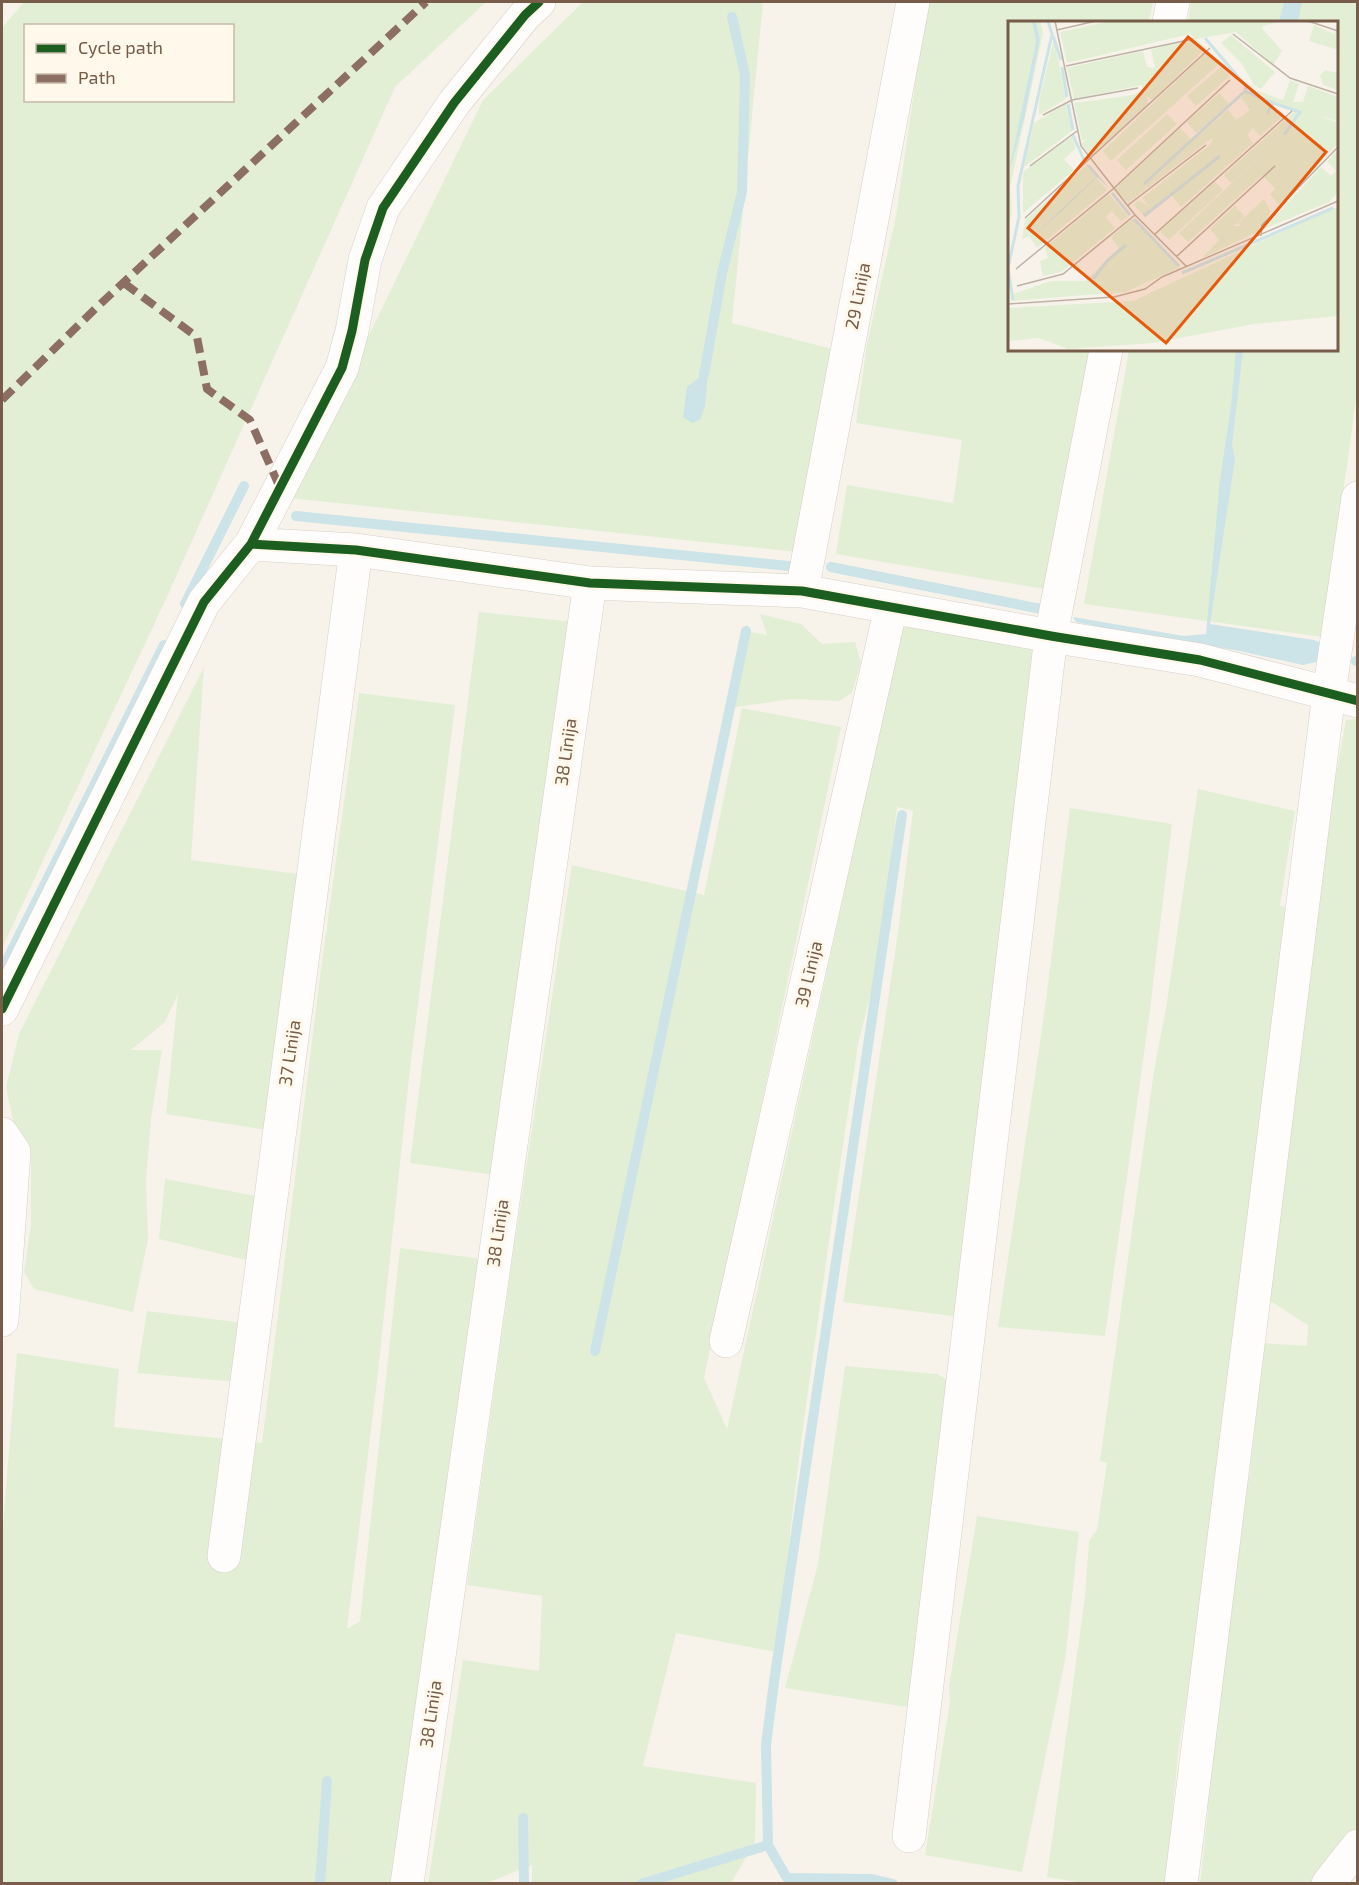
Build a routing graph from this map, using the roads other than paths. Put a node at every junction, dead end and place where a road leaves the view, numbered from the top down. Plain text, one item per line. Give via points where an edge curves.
1 (539, 2) edge
2 (913, 2) edge
3 (1173, 2) edge
4 (1169, 21) edge
5 (1106, 351) edge
6 (1358, 498) edge
7 (251, 544) junction
8 (356, 550) junction
9 (590, 582) junction
10 (802, 591) junction
11 (891, 607) junction
12 (1051, 636) junction
13 (1343, 697) edge
14 (2, 1009) edge
15 (2, 1134) edge
16 (2, 1320) edge
17 (726, 1341) dead end
18 (224, 1556) dead end
19 (909, 1836) dead end
20 (1358, 1846) edge
21 (407, 1884) edge
22 (1181, 1884) edge
23 (1328, 1884) edge

1 - 7 street via 454,103 383,208 365,260 342,368
2 - 10 street, 29 Līnija
3 - 4 street
5 - 12 street
6 - 13 street
7 - 8 street
7 - 14 street via 204,602
8 - 9 street
8 - 18 street, 37 Līnija
9 - 10 street
9 - 21 street, 38 Līnija
10 - 11 street
11 - 12 street
11 - 17 street, 39 Līnija
12 - 13 street via 1200,660
12 - 19 street
13 - 22 street
15 - 16 street via 14,1152
20 - 23 street

